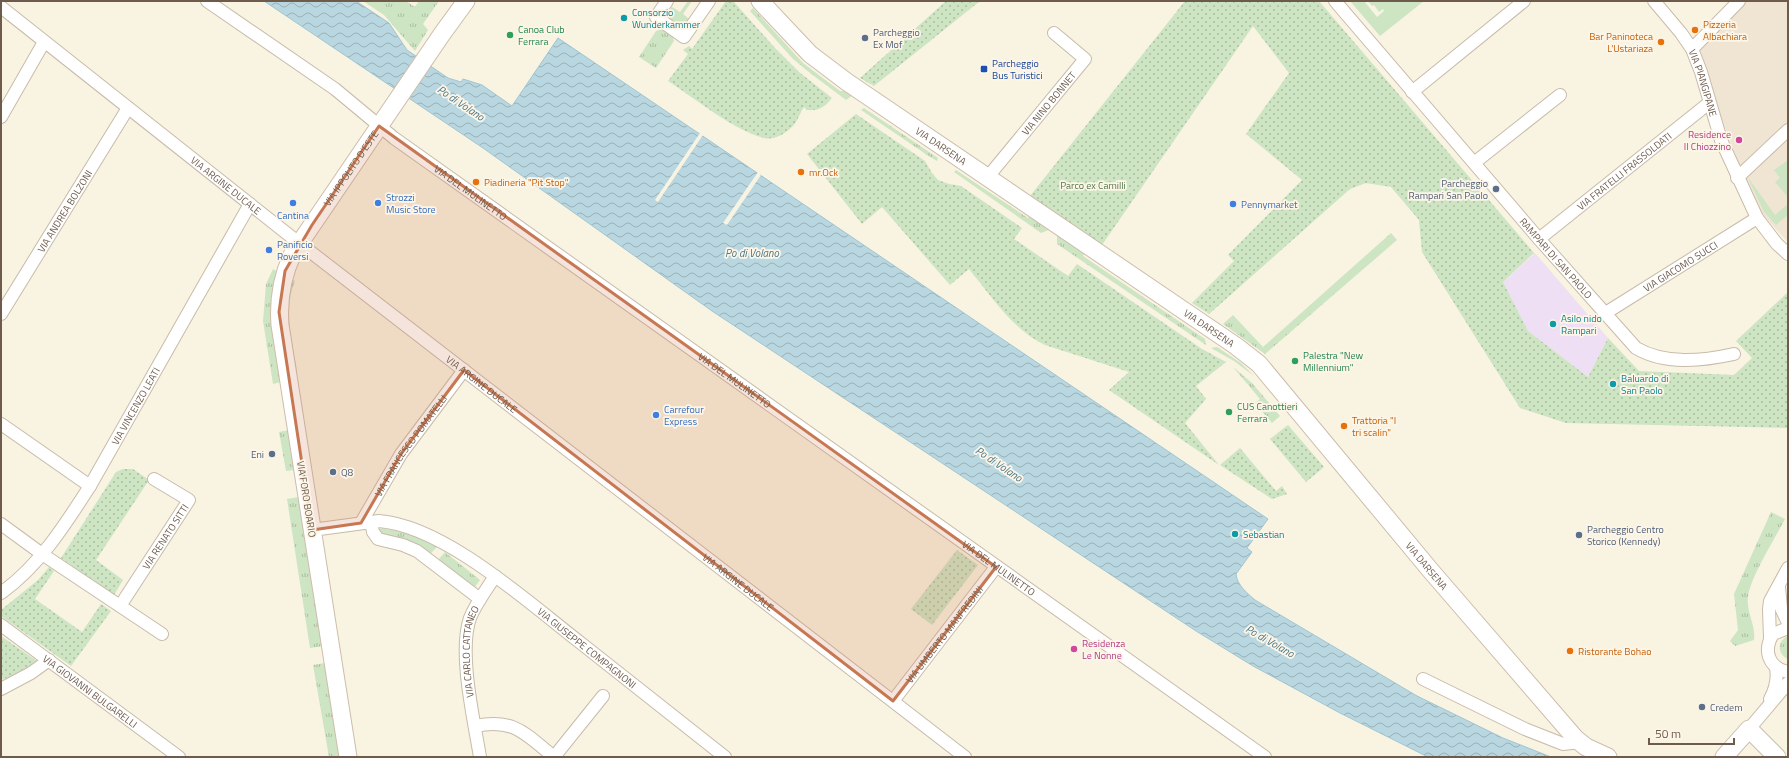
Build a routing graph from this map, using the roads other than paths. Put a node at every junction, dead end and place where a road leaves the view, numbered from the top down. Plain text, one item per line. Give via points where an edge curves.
1 (11, 1) edge
2 (207, 1) edge
3 (460, 1) edge
4 (466, 1) edge
5 (668, 1) edge
6 (709, 1) edge
7 (760, 1) edge
8 (1335, 1) edge
9 (1524, 1) edge
10 (1654, 1) edge
11 (1739, 1) edge
12 (1, 7) edge
13 (22, 24) junction
14 (442, 34) junction
15 (1054, 34) dead end
16 (44, 42) junction
17 (1692, 49) junction
18 (1412, 92) junction
19 (1560, 95) dead end
20 (1709, 103) junction
21 (128, 108) junction
22 (1, 117) edge
23 (379, 126) junction
24 (1788, 130) edge
25 (1474, 163) junction
26 (988, 178) junction
27 (1737, 178) junction
28 (250, 204) junction
29 (1757, 218) junction
30 (1539, 240) junction
31 (299, 243) junction
32 (1788, 254) edge
33 (1, 314) edge
34 (1604, 314) junction
35 (1734, 354) dead end
36 (464, 370) junction
37 (1, 424) edge
38 (154, 479) dead end
39 (90, 486) junction
40 (366, 522) junction
41 (1, 524) edge
42 (312, 530) junction
43 (445, 544) junction
44 (42, 554) junction
45 (432, 562) junction
46 (996, 567) junction
47 (1788, 568) edge
48 (495, 576) junction
49 (1779, 585) junction
50 (1, 593) edge
51 (480, 599) junction
52 (120, 606) junction
53 (1788, 623) edge
54 (1, 625) edge
55 (1788, 628) edge
56 (162, 634) dead end
57 (1770, 638) junction
58 (49, 660) junction
59 (1776, 668) junction
60 (1788, 672) edge
61 (1423, 679) dead end
62 (1788, 683) edge
63 (1, 689) edge
64 (603, 696) dead end
65 (893, 701) junction
66 (1754, 723) junction
67 (475, 726) junction
68 (1580, 742) junction
69 (179, 757) edge
70 (348, 757) edge
71 (480, 757) edge
72 (554, 757) edge
73 (725, 757) edge
74 (965, 757) edge
75 (1265, 757) edge
76 (1608, 757) edge
77 (1724, 757) edge
78 (1777, 757) edge

1 - 13 street via 12,9
2 - 23 street, VIA DEL MULINETTO via 335,89
3 - 14 main road
4 - 14 main road
5 - 6 street via 656,17 684,37
7 - 26 main road, VIA DARSENA via 794,38 831,71
8 - 18 street, RAMPARI DI SAN PAOLO
9 - 18 street
10 - 17 street, VIA PIANGIPANE
11 - 17 street
12 - 13 street, VIA ARGINE DUCALE
13 - 16 street, VIA ARGINE DUCALE
14 - 23 main road, VIA IPPOLITO D'ESTE
15 - 26 street, VIA NINO BONNET via 1084,59
16 - 21 street, VIA ARGINE DUCALE
16 - 22 street
17 - 20 street, VIA PIANGIPANE
18 - 25 street, RAMPARI DI SAN PAOLO
19 - 25 street
20 - 27 street, VIA PIANGIPANE
20 - 30 street, VIA FRATELLI FRASSOLDATI
21 - 28 street, VIA ARGINE DUCALE
21 - 33 street, VIA ANDREA BOLZONI
23 - 31 main road, VIA IPPOLITO D'ESTE
23 - 46 street, VIA DEL MULINETTO
24 - 27 street
25 - 30 street, RAMPARI DI SAN PAOLO
26 - 68 main road, VIA DARSENA via 1259,364 1436,577
27 - 29 street, VIA PIANGIPANE
28 - 31 street, VIA ARGINE DUCALE
28 - 39 street, VIA VINCENZO LEATI
29 - 32 street, VIA PIANGIPANE
29 - 34 street, VIA GIACOMO SUCCI
30 - 34 street, RAMPARI DI SAN PAOLO
31 - 36 street, VIA ARGINE DUCALE
31 - 42 main road, VIA FORO BOARIO via 285,271 279,312
34 - 35 street, RAMPARI DI SAN PAOLO via 1636,348 1659,358 1708,359
36 - 40 street, VIA FRANCESCO POMATELLI via 401,454
36 - 65 street, VIA ARGINE DUCALE
37 - 39 street
38 - 52 street, VIA RENATO SITTI via 189,500
39 - 44 street, VIA VINCENZO LEATI
40 - 42 street, VIA GIUSEPPE COMPAGNONI
40 - 43 street, VIA GIUSEPPE COMPAGNONI via 398,524 429,535
40 - 45 street via 378,539 412,548
41 - 44 street
42 - 70 main road, VIA FORO BOARIO
43 - 45 street
43 - 48 street, VIA GIUSEPPE COMPAGNONI
44 - 50 street, VIA VINCENZO LEATI via 21,577
44 - 52 street
45 - 51 street
46 - 65 street, VIA UMBERTO MANFREDINI
46 - 75 street, VIA DEL MULINETTO
47 - 49 street
48 - 51 street, VIA CARLO CATTANEO
48 - 73 street, VIA GIUSEPPE COMPAGNONI
49 - 53 street via 1781,608
49 - 57 street via 1770,601
51 - 67 street, VIA CARLO CATTANEO via 470,619 466,642
52 - 56 street
54 - 58 street, VIA GIOVANNI BULGARELLI
55 - 57 street via 1779,630
57 - 59 street via 1768,654
58 - 63 street
58 - 69 street, VIA GIOVANNI BULGARELLI
59 - 60 street
59 - 66 street via 1776,687
61 - 68 street via 1525,729 1563,744
62 - 66 street
64 - 72 street
65 - 74 street, VIA ARGINE DUCALE
66 - 77 main road
66 - 78 main road
67 - 71 street, VIA CARLO CATTANEO
67 - 72 street via 494,723 514,727
68 - 76 main road, VIA DARSENA

